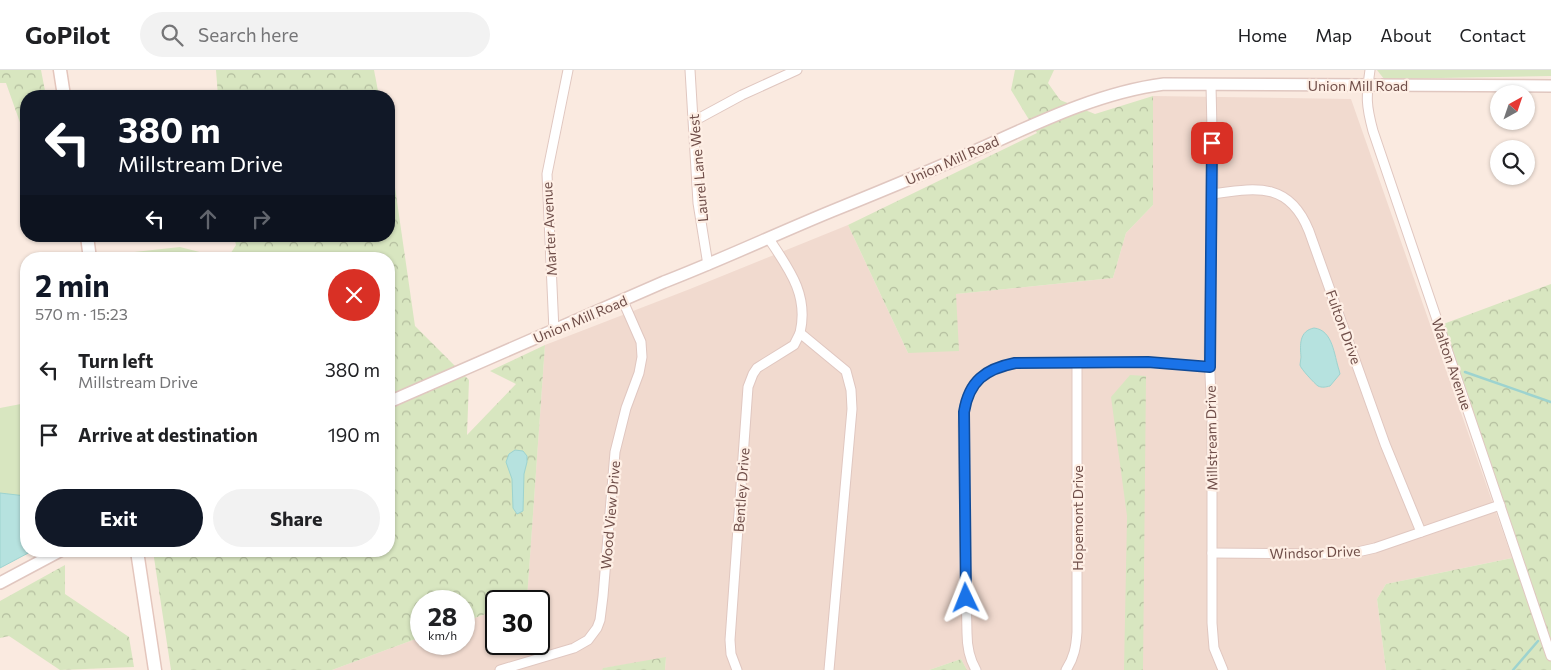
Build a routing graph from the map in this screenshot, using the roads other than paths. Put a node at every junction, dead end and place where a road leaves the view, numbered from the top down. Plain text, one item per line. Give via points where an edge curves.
1 (60, 70) edge
2 (568, 70) edge
3 (690, 70) edge
4 (797, 70) edge
5 (1370, 70) edge
6 (1211, 85) junction
7 (1368, 85) junction
8 (1551, 86) edge
9 (63, 90) edge
10 (694, 121) junction
11 (1212, 194) junction
12 (769, 239) junction
13 (708, 265) junction
14 (623, 301) junction
15 (554, 331) junction
16 (800, 333) junction
17 (1078, 363) junction
18 (1210, 367) junction
19 (395, 399) edge
20 (1500, 505) junction
21 (1421, 532) junction
22 (1212, 553) junction
23 (49, 557) edge
24 (138, 557) edge
25 (0, 583) edge
26 (1551, 656) edge
27 (155, 670) edge
28 (500, 670) edge
29 (737, 670) edge
30 (829, 670) edge
31 (976, 670) edge
32 (1066, 670) edge
33 (1223, 670) edge

1 - 9 main road
2 - 15 street, Marter Avenue via 546,174
3 - 10 street, Laurel Lane West
4 - 10 street
5 - 7 street, Walton Avenue
6 - 7 street, Union Mill Road
6 - 11 street, Millstream Drive
6 - 12 street, Union Mill Road via 1164,84 1106,97 1004,136
7 - 8 street, Union Mill Road
7 - 20 street, Walton Avenue via 1367,109 1373,131
10 - 13 street, Laurel Lane West via 698,203
11 - 18 street, Millstream Drive
11 - 21 street, Fulton Drive via 1261,190 1287,199 1301,213 1385,444
12 - 13 street, Union Mill Road
12 - 16 street via 788,267 800,294 803,316
13 - 14 street, Union Mill Road
14 - 15 street, Union Mill Road
14 - 28 street, Wood View Drive via 641,342 642,357 615,452 600,620 588,640 574,648
15 - 19 street, Union Mill Road
16 - 29 street, Bentley Drive via 794,345 757,368 748,387 730,640
16 - 30 street via 846,371 851,390
17 - 18 street via 1172,362
17 - 31 street via 1002,366 980,378 966,399 963,426 966,633 967,648
17 - 32 street, Hopemont Drive via 1077,632 1072,661
18 - 22 street, Millstream Drive
20 - 21 street, Windsor Drive
20 - 26 street, Walton Avenue
21 - 22 street, Windsor Drive via 1353,552
22 - 33 street, Millstream Drive via 1213,636
23 - 25 street
24 - 27 main road

